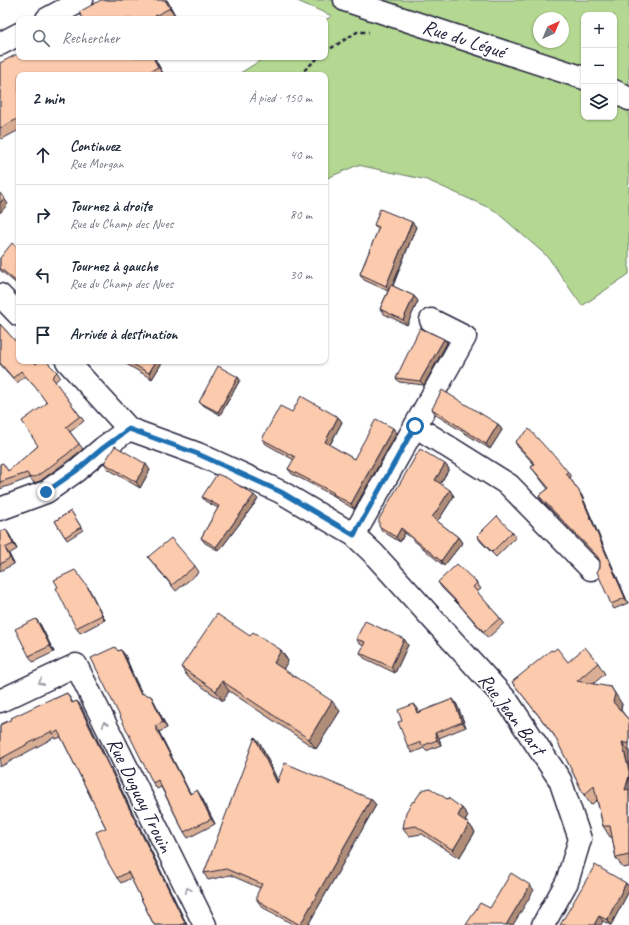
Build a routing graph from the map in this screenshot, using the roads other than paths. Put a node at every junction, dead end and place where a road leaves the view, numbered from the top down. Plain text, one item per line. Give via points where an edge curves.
1 (82, 0) edge
2 (345, 0) edge
3 (53, 16) edge
4 (16, 36) edge
5 (0, 44) edge
6 (581, 77) edge
7 (617, 93) edge
8 (629, 100) edge
9 (0, 295) edge
10 (16, 312) edge
11 (431, 320) dead end
12 (71, 364) edge
13 (415, 426) junction
14 (129, 429) junction
15 (0, 509) edge
16 (354, 535) junction
17 (590, 569) dead end
18 (0, 701) edge
19 (205, 925) edge
20 (543, 925) edge

1 - 3 street
2 - 6 street, Rue du Légué
4 - 5 street
7 - 8 street
9 - 10 street
11 - 13 street via 465,337
12 - 14 street
13 - 16 street
13 - 17 street via 509,485
14 - 15 street via 46,492
14 - 16 street, Rue Jean Bart via 198,454 281,492
16 - 20 street, Rue Jean Bart via 508,702 560,780 580,839 567,882
19 -> 18 street, Rue Duguay Trouin via 76,665

